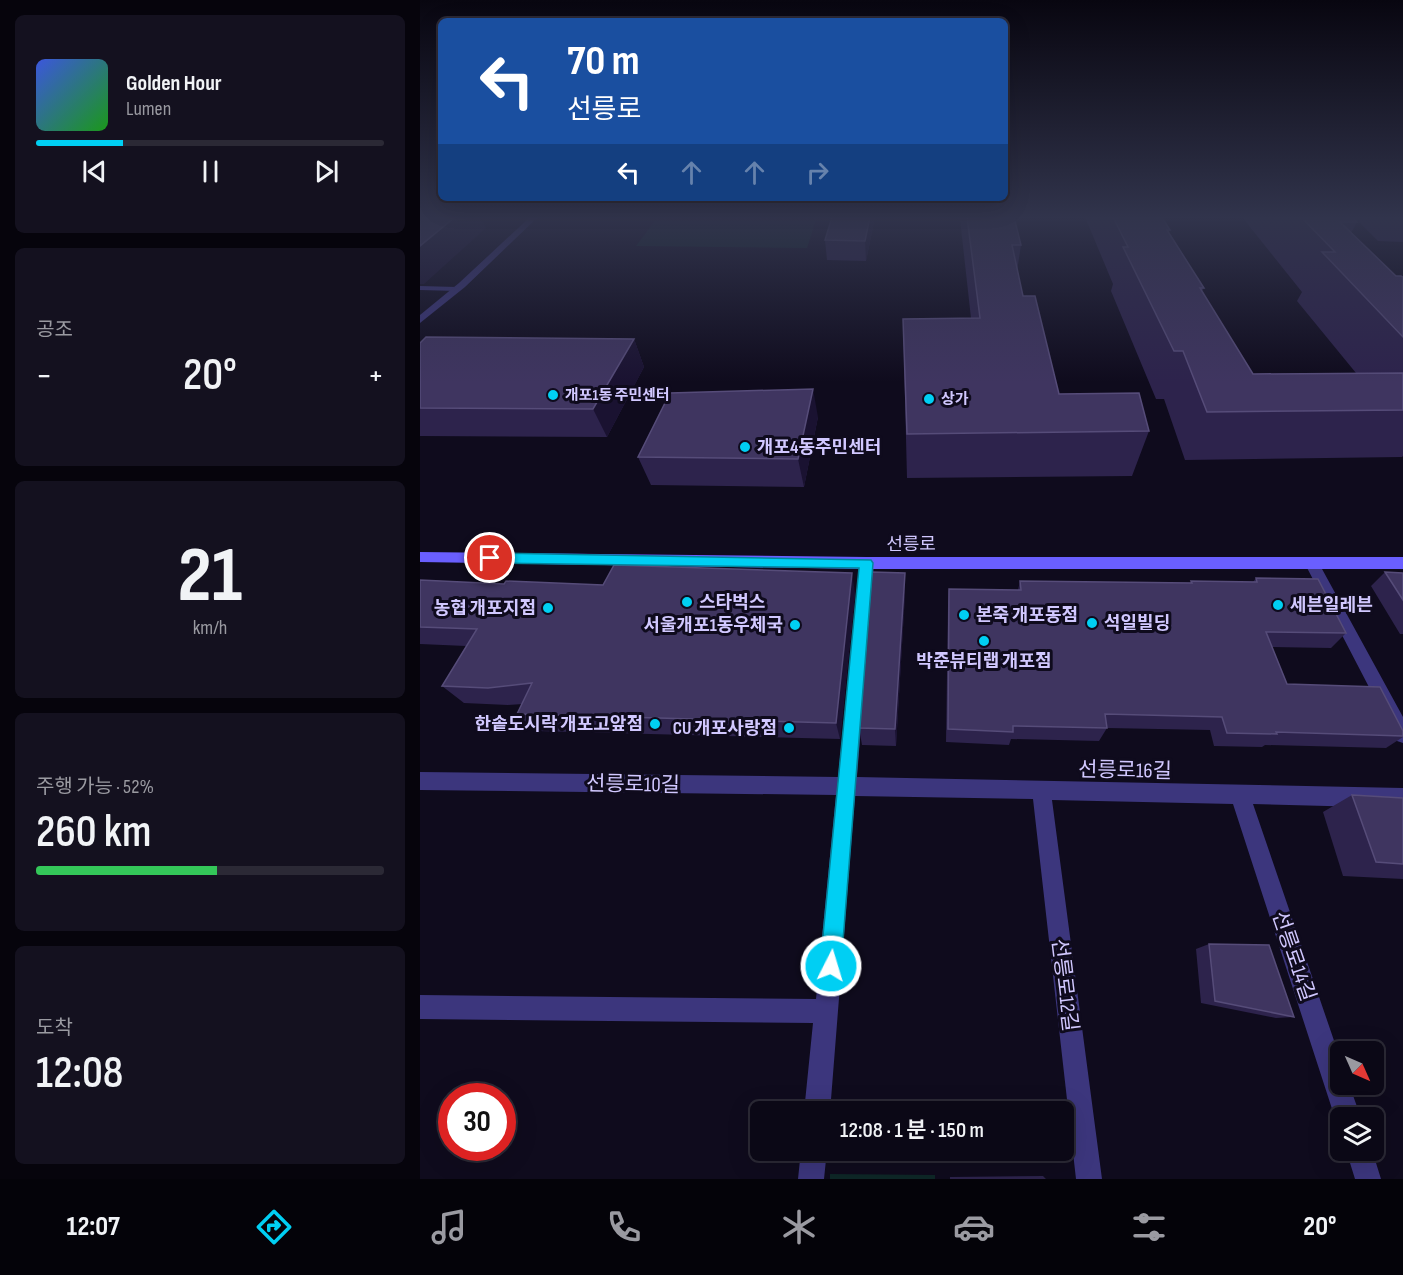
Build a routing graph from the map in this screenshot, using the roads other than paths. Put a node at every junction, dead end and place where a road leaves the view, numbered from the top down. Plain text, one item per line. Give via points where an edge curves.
1 (476, 272) edge
2 (420, 288) edge
3 (458, 289) junction
4 (420, 320) edge
5 (420, 557) edge
6 (1311, 562) junction
7 (867, 563) junction
8 (1403, 563) edge
9 (1403, 735) edge
10 (420, 781) edge
11 (847, 786) junction
12 (1041, 790) junction
13 (1240, 795) junction
14 (1403, 798) edge
15 (420, 1007) edge
16 (826, 1011) junction
17 (818, 1101) edge
18 (1344, 1107) edge
19 (813, 1161) edge
20 (1362, 1161) edge
21 (811, 1179) edge
22 (1089, 1179) edge
23 (1368, 1179) edge

1 - 3 street
2 - 3 lane
3 - 4 street
5 - 7 street, 선릉로
6 - 7 street, 선릉로
6 - 8 street, 선릉로
6 - 9 street
7 - 11 street
10 - 11 street, 선릉로10길
11 - 12 street, 선릉로16길
11 - 16 street
12 - 13 street, 선릉로16길
12 - 22 street, 선릉로12길
13 - 14 street, 선릉로16길
13 - 18 street, 선릉로14길
15 - 16 street
16 - 17 street
19 - 21 street
20 - 23 street

